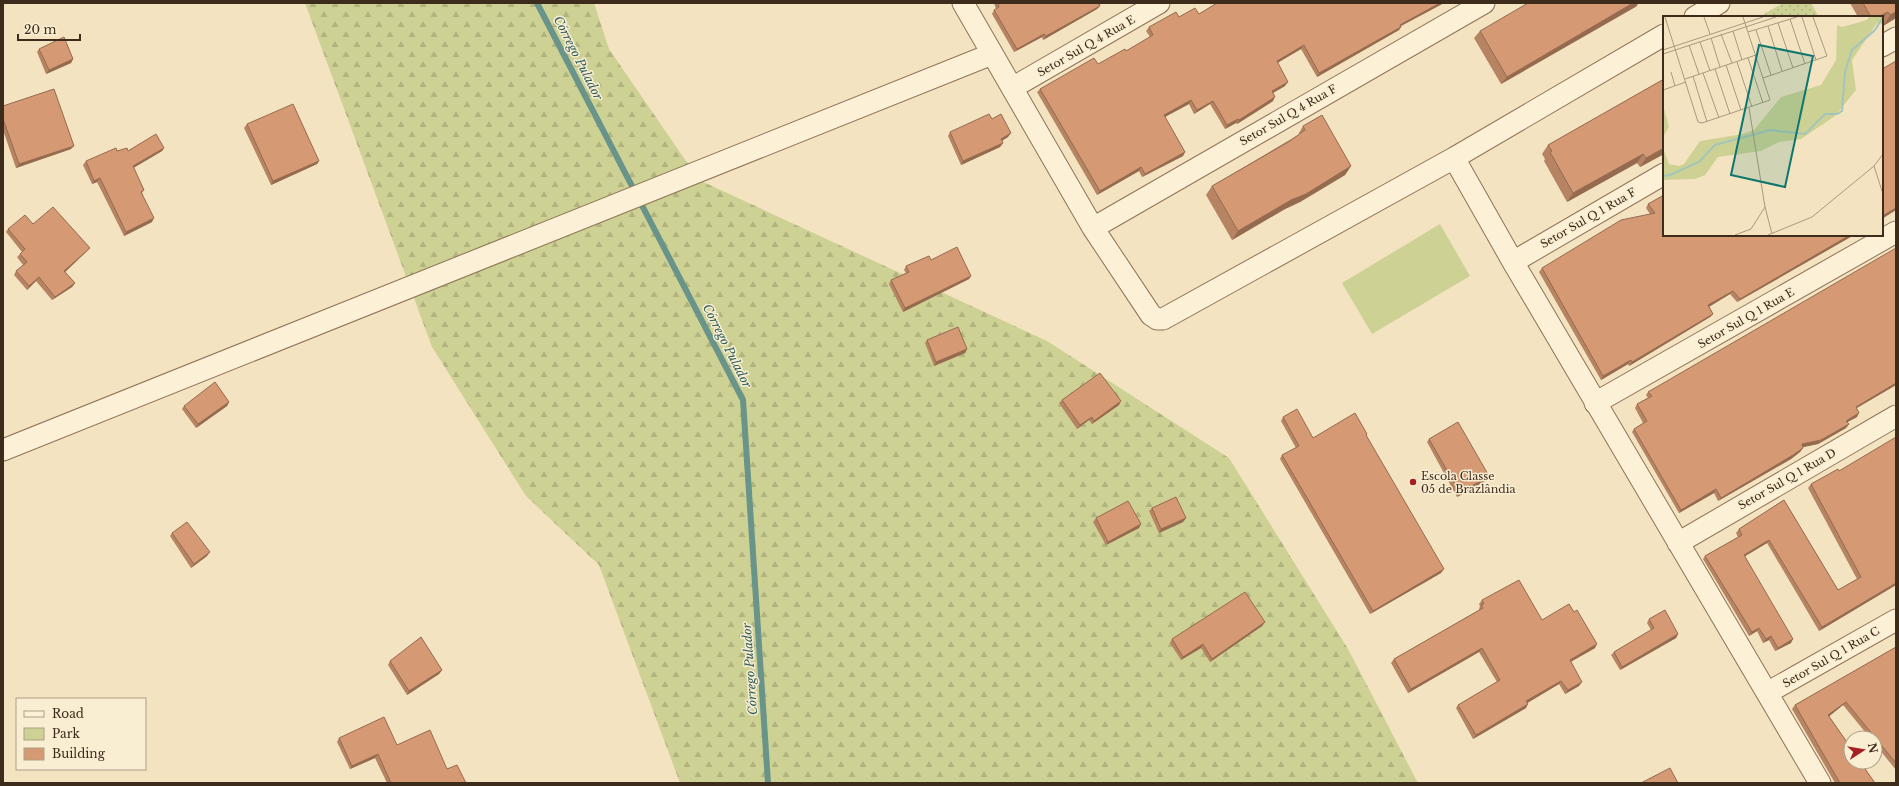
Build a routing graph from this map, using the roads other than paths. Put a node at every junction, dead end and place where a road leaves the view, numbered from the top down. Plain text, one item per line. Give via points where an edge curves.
1 (963, 3) edge
2 (1160, 3) edge
3 (1484, 3) edge
4 (1719, 3) edge
5 (1697, 16) edge
6 (1663, 36) edge
7 (1896, 38) edge
8 (1883, 45) edge
9 (992, 54) junction
10 (1012, 88) junction
11 (1454, 158) junction
12 (1663, 175) edge
13 (1093, 228) junction
14 (1896, 232) edge
15 (1513, 262) junction
16 (1595, 403) junction
17 (1896, 416) edge
18 (3, 450) edge
19 (1678, 543) junction
20 (1896, 620) edge
21 (1767, 693) junction
22 (1820, 783) edge

1 - 9 street
2 - 10 street, Setor Sul Q 4 Rua E
3 - 13 street, Setor Sul Q 4 Rua F
4 - 5 street
6 - 11 street
7 - 8 street
9 - 10 street
9 - 18 street
10 - 13 street
11 - 13 street via 1163,319 1151,315
11 - 15 street
12 - 15 street, Setor Sul Q 1 Rua F
14 - 16 street, Setor Sul Q 1 Rua E
15 - 16 street
16 - 19 street
17 - 19 street, Setor Sul Q 1 Rua D
19 - 21 street
20 - 21 street, Setor Sul Q 1 Rua C
21 - 22 street

